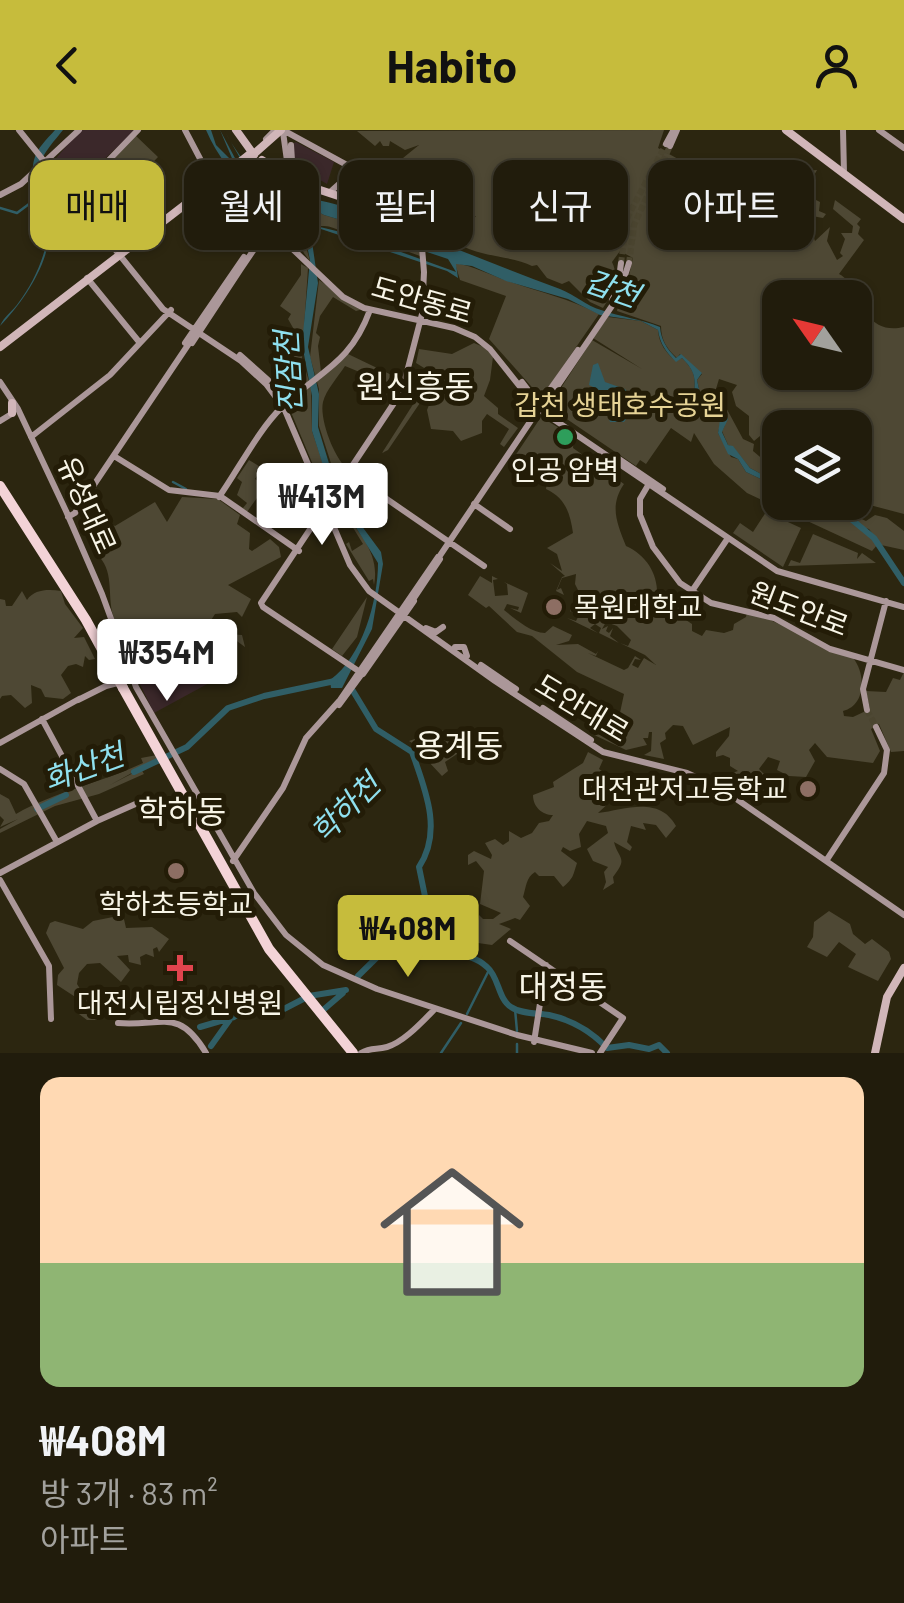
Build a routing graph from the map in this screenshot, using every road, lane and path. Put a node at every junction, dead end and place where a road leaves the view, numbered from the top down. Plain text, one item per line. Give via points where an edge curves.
1 (20, 130) edge
2 (78, 130) edge
3 (138, 130) edge
4 (187, 130) edge
5 (239, 130) edge
6 (676, 130) edge
7 (786, 130) edge
8 (843, 130) edge
9 (878, 130) edge
10 (283, 137) edge
11 (668, 145) tunnel mouth
12 (904, 148) edge
13 (254, 153) junction
14 (43, 160) edge
15 (46, 160) edge
16 (109, 160) edge
17 (204, 160) edge
18 (245, 160) edge
19 (339, 162) edge
20 (844, 173) junction
21 (30, 177) edge
22 (339, 184) edge
23 (329, 193) junction
24 (0, 195) edge
25 (339, 197) edge
26 (184, 208) edge
27 (903, 218) edge
28 (121, 250) edge
29 (121, 250) edge
30 (250, 250) edge
31 (252, 250) edge
32 (293, 250) edge
33 (424, 250) edge
34 (124, 253) junction
35 (244, 258) junction
36 (238, 271) junction
37 (91, 280) junction
38 (369, 308) junction
39 (169, 312) junction
40 (422, 319) junction
41 (198, 329) junction
42 (210, 337) junction
43 (140, 343) junction
44 (0, 347) edge
45 (576, 354) junction
46 (0, 384) edge
47 (158, 388) junction
48 (532, 394) junction
49 (282, 407) junction
50 (542, 408) junction
51 (15, 409) junction
52 (0, 421) edge
53 (31, 437) junction
54 (112, 457) junction
55 (350, 474) junction
56 (649, 483) junction
57 (0, 488) edge
58 (219, 496) junction
59 (78, 506) junction
60 (476, 506) junction
61 (326, 507) junction
62 (68, 516) junction
63 (510, 528) dead end
64 (74, 531) junction
65 (728, 537) junction
66 (450, 542) junction
67 (298, 550) junction
68 (484, 566) dead end
69 (692, 591) junction
70 (886, 601) junction
71 (409, 603) junction
72 (390, 606) junction
73 (904, 606) edge
74 (401, 618) junction
75 (443, 627) dead end
76 (426, 628) junction
77 (871, 659) junction
78 (904, 670) edge
79 (357, 672) junction
80 (123, 682) junction
81 (867, 710) tunnel mouth
82 (149, 713) junction
83 (42, 720) junction
84 (876, 728) tunnel mouth
85 (0, 742) edge
86 (165, 748) junction
87 (173, 767) junction
88 (0, 769) edge
89 (150, 798) dead end
90 (96, 821) junction
91 (852, 835) dead end
92 (840, 841) junction
93 (57, 842) junction
94 (241, 849) junction
95 (230, 851) junction
96 (814, 852) junction
97 (827, 860) junction
98 (227, 869) junction
99 (0, 877) edge
100 (904, 912) edge
101 (510, 940) dead end
102 (546, 964) junction
103 (904, 970) edge
104 (434, 1009) junction
105 (51, 1019) dead end
106 (118, 1024) dead end
107 (534, 1044) junction
108 (604, 1048) edge
109 (206, 1053) edge
110 (352, 1053) edge
111 (362, 1053) edge
112 (580, 1053) edge
113 (592, 1053) edge
114 (877, 1053) edge

1 - 14 street
2 - 15 street
3 - 16 street
4 - 17 street
5 - 13 main road
6 - 11 street
7 - 20 main road
8 - 20 street
9 - 12 street
10 - 13 main road
10 - 19 street
13 - 18 main road, bridge
13 - 23 main road via 283,175
20 - 27 main road
21 - 24 street
22 - 23 street
23 - 25 main road
26 - 34 main road
28 - 34 street
29 - 34 street
30 - 35 street
31 - 36 street
32 - 38 street, 도안동로 via 346,300
33 - 40 street
34 - 37 main road
34 - 39 street
35 - 36 street
35 - 41 street
36 - 41 street
36 - 41 street
37 - 43 street
37 - 44 main road
38 - 40 street, 도안동로
38 - 49 street via 356,336
39 - 41 street
39 - 43 street
40 - 48 street, 도안동로 via 481,336
40 - 50 street, 도안동로 via 481,341
40 - 55 street via 398,398
41 - 42 street
41 - 42 street via 199,336
41 - 47 street
42 - 49 street via 254,372
42 - 49 street via 258,369
43 - 53 street
45 - 45 street via 622,292 625,263 611,302
45 - 50 street
46 - 51 street, 유성대로
47 - 54 street
47 - 54 street
48 - 50 street
48 - 50 street via 542,398
49 - 58 street
49 - 61 street, 도안대로
50 - 56 street
50 - 56 street
50 - 60 street
51 - 52 street
51 - 53 street, 유성대로
53 - 62 street, 유성대로
54 - 58 street via 169,492
54 - 59 street
55 - 61 street
55 - 66 street
56 - 65 street
56 - 69 street, 원도안로 via 639,506 648,538 670,574
57 - 80 highway
58 - 67 street
59 - 62 street
59 - 64 street
60 - 63 street
60 - 66 street
61 - 67 street
61 - 72 street, 도안대로 via 352,564
62 - 64 street, 유성대로
62 - 80 street, 유성대로 via 125,666
64 - 80 street, 유성대로 via 102,594
65 - 69 street
65 - 70 street via 781,570
66 - 68 street
66 - 71 street
67 - 79 street via 261,605
69 - 77 street, 원도안로 via 714,604 774,618 830,649
70 - 73 street
70 - 77 street
71 - 72 street
71 - 74 street
71 - 74 street
72 - 74 street, 도안대로
74 - 76 street, 도안대로
74 - 79 street
74 - 79 street
74 - 96 street, 도안대로 via 597,749 702,778
75 - 76 street
76 - 96 street, 도안대로 via 464,646 467,656 601,747 705,776
77 - 78 street, 원도안로
77 - 81 street via 863,689
79 - 94 street via 344,698 300,748 282,790
80 - 82 street, 유성대로
80 - 82 street, 유성대로
80 - 83 street
80 - 86 highway
82 - 86 street, 유성대로
83 - 85 street
83 - 90 street
84 - 92 street via 887,750 886,768
86 - 87 highway
87 - 95 street
87 - 98 highway
88 - 93 street via 22,782
89 - 90 street
90 - 93 street
91 - 92 street
92 - 97 street
93 - 99 street
94 - 95 street
94 - 98 street
95 - 98 street
96 - 97 street, 도안대로
97 - 100 street, 도안대로
98 - 104 street via 310,956
98 - 104 street via 267,916 266,925 330,971
98 - 110 highway via 256,929
99 - 105 street via 46,960
101 - 102 street
102 - 107 street
102 - 108 street via 623,1020
103 - 114 main road
104 - 107 street
104 - 111 street via 390,1046
106 - 109 street via 179,1025 193,1032
107 - 112 street
107 - 113 street

